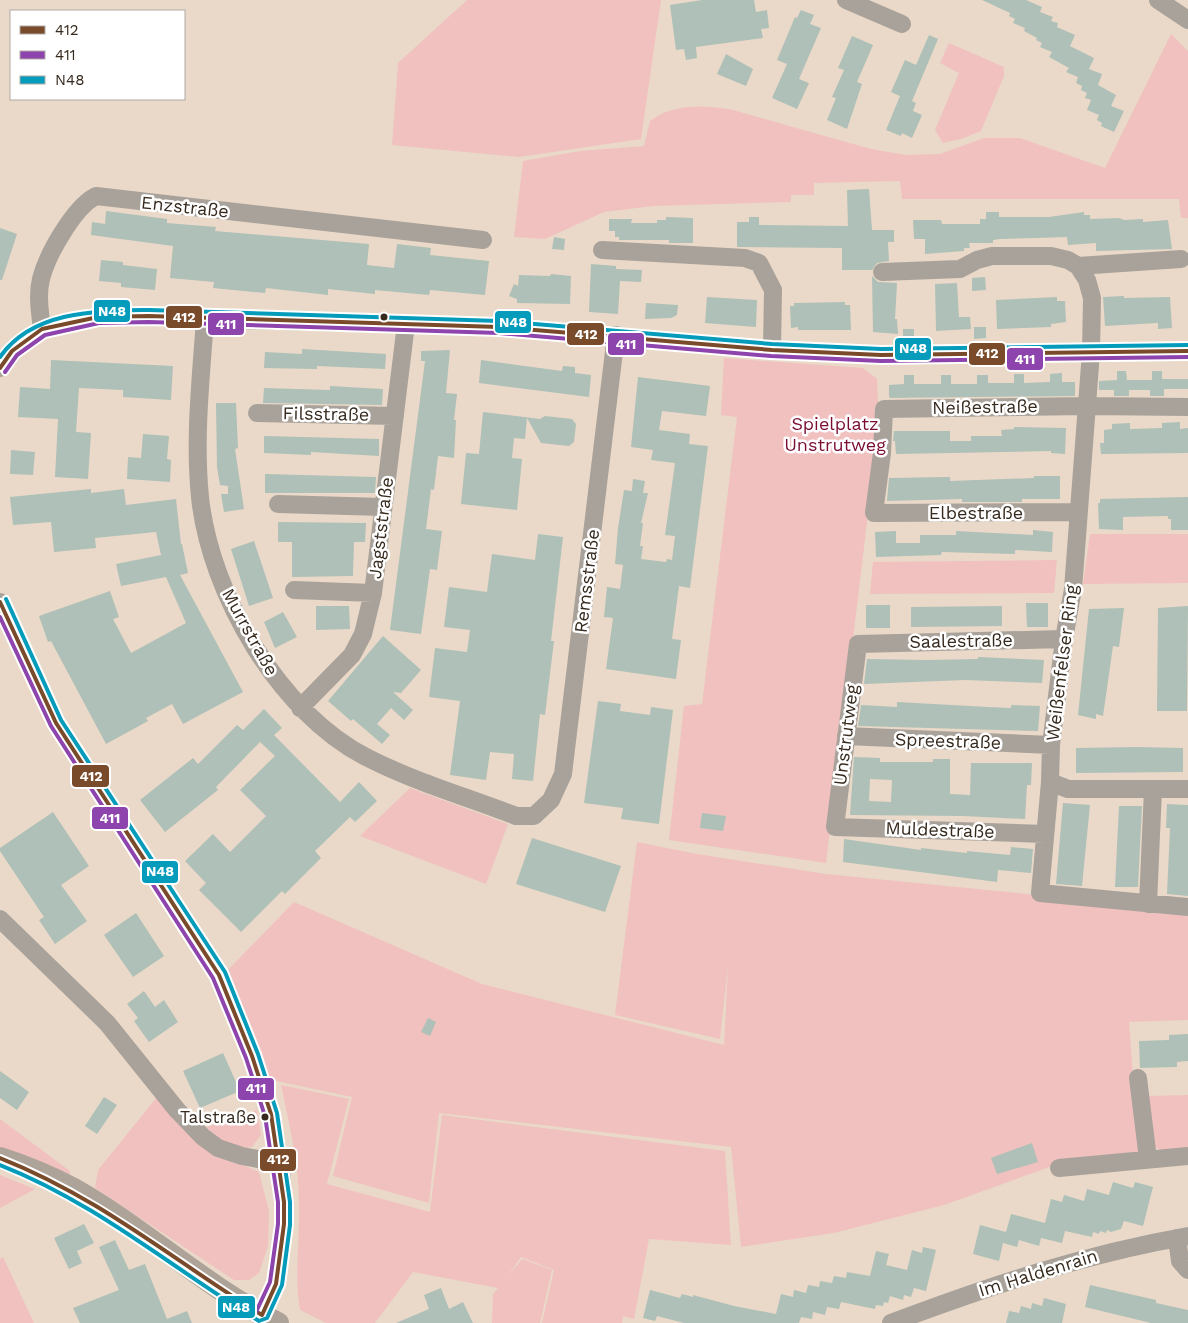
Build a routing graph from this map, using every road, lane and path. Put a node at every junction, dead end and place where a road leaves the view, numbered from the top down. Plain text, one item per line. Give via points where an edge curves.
1 (846, 0) edge
2 (1158, 0) edge
3 (1188, 20) edge
4 (902, 24) dead end
5 (483, 240) dead end
6 (602, 250) dead end
7 (1181, 259) dead end
8 (1078, 266) junction
9 (882, 272) dead end
10 (205, 319) junction
11 (406, 324) junction
12 (42, 329) junction
13 (616, 336) junction
14 (772, 350) junction
15 (1188, 351) edge
16 (1091, 352) junction
17 (0, 368) edge
18 (1086, 406) junction
19 (1188, 408) edge
20 (257, 413) dead end
21 (395, 416) junction
22 (278, 504) dead end
23 (383, 507) junction
24 (1078, 512) junction
25 (874, 513) joint
26 (294, 590) dead end
27 (373, 593) junction
28 (0, 602) edge
29 (1064, 639) junction
30 (858, 644) joint
31 (300, 708) junction
32 (846, 736) junction
33 (1051, 745) junction
34 (1050, 782) junction
35 (1153, 789) junction
36 (1188, 789) edge
37 (534, 816) joint
38 (835, 827) joint
39 (1045, 834) junction
40 (1148, 904) junction
41 (1188, 906) edge
42 (0, 919) edge
43 (1138, 1078) dead end
44 (1188, 1156) edge
45 (0, 1158) edge
46 (279, 1159) junction
47 (1148, 1159) junction
48 (1060, 1168) dead end
49 (1182, 1237) edge
50 (1188, 1270) edge
51 (270, 1319) edge
52 (891, 1323) edge

1 - 4 street
2 - 3 street
5 - 12 street, Enzstraße via 96,196 86,202 73,219 41,279 39,305
6 - 14 street via 745,258 759,264 773,290
7 - 8 street
8 - 9 street via 1051,256 992,256 960,269
8 - 16 street, Weißenfelser Ring via 1087,280 1092,298
10 - 11 street
10 - 12 street via 98,317
10 - 31 street, Murrstraße via 198,432 200,498 210,541 219,576 246,630 270,673
11 - 13 street
11 - 21 street, Jagststraße
12 - 17 street via 12,351
13 - 14 street
13 - 37 street, Remsstraße via 566,754 552,800
14 - 16 street via 881,355
15 - 16 street
16 - 18 street, Weißenfelser Ring
18 - 19 street
18 - 24 street, Weißenfelser Ring
18 - 25 street, Neißestraße via 884,409
20 - 21 street, Filsstraße
21 - 23 street, Jagststraße
22 - 23 street
23 - 27 street, Jagststraße
24 - 25 street, Elbestraße
24 - 29 street, Weißenfelser Ring via 1073,589
26 - 27 street
27 - 31 street, Jagststraße via 363,634 352,655
28 - 46 street via 56,723 219,974 271,1114
29 - 30 street, Saalestraße
29 - 33 street, Weißenfelser Ring
30 - 32 street, Unstrutweg
31 - 37 street, Murrstraße via 317,724 367,758 516,816
32 - 33 street, Spreestraße
32 - 38 street, Unstrutweg
33 - 34 street, Weißenfelser Ring
34 - 35 street via 1068,789
34 - 39 street, Weißenfelser Ring
35 - 36 street
35 - 40 street
38 - 39 street, Muldestraße
39 - 40 street, Weißenfelser Ring via 1040,893
40 - 41 street
42 - 46 street via 107,1023 177,1110 204,1137 218,1148 242,1156
43 - 47 street
44 - 47 street
45 - 51 main road via 72,1188 237,1301
46 - 51 street via 284,1202 281,1259
47 - 48 street
49 - 50 street via 1180,1261
49 - 52 street, Im Haldenrain via 1050,1267 977,1290

